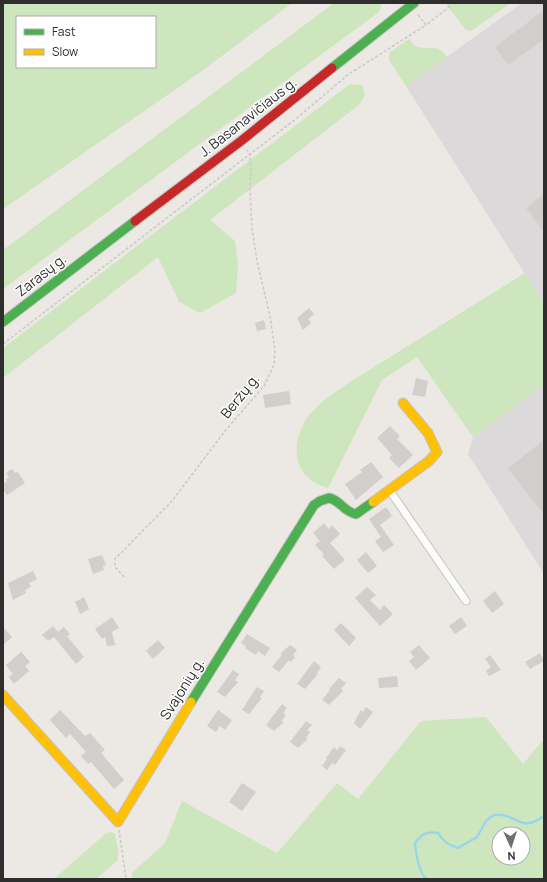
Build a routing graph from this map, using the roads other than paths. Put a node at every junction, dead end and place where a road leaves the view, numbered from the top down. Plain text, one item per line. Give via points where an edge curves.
1 (413, 4) edge
2 (96, 250) joint
3 (3, 322) edge
4 (403, 403) dead end
5 (390, 491) junction
6 (466, 601) dead end
7 (3, 696) edge

1 - 2 main road, J. Basanavičiaus g. via 241,141
2 - 3 main road, Zarasų g.
4 - 5 main road, Svajonių g. via 432,439 437,452
5 - 6 street
5 - 7 main road, Svajonių g. via 356,514 349,513 336,499 330,497 321,498 314,505 118,822

